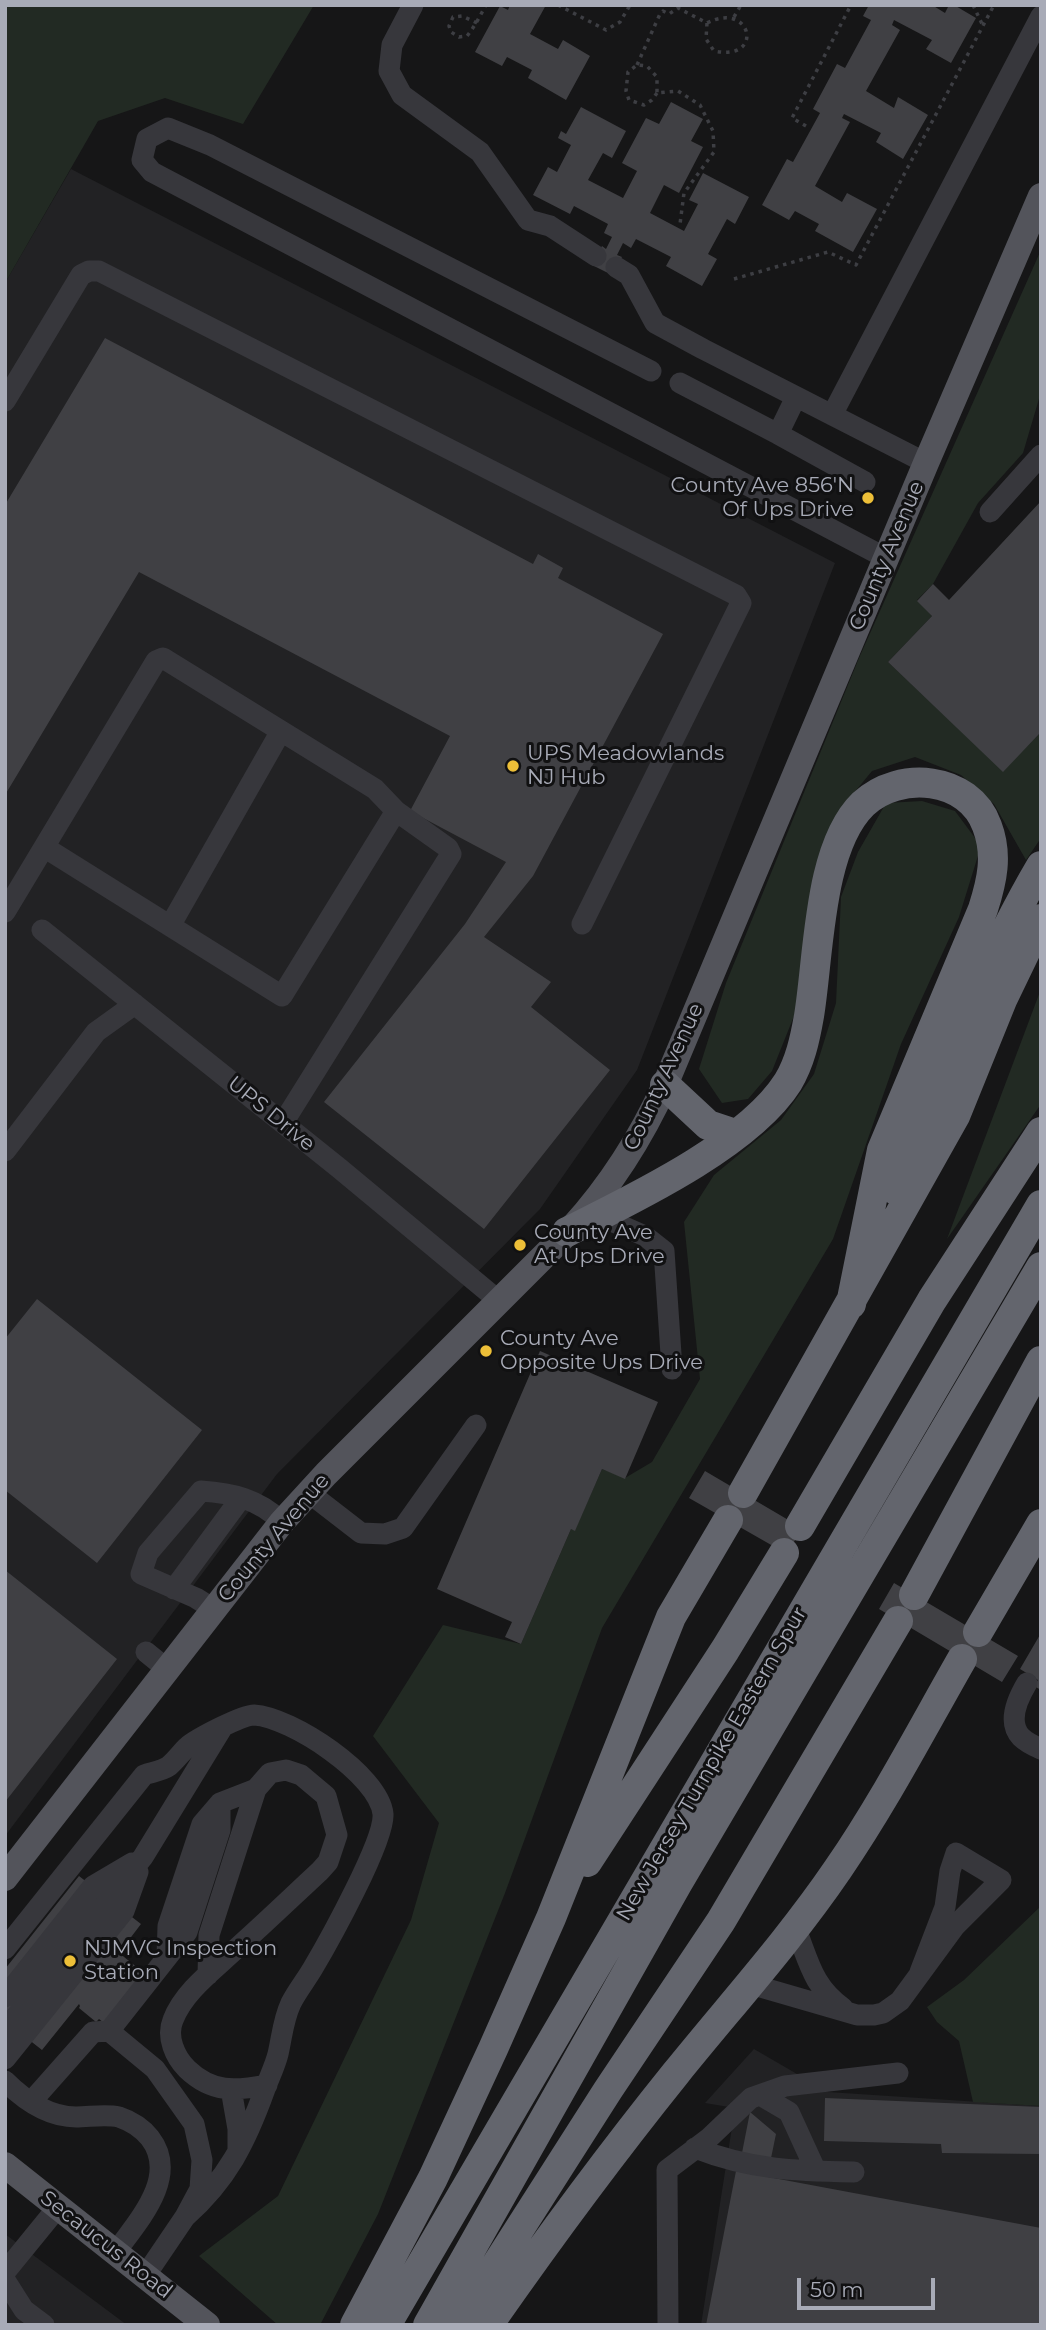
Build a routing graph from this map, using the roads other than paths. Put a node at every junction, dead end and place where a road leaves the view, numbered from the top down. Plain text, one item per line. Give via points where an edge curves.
1 (413, 5) edge
2 (1041, 16) edge
3 (1041, 196) edge
4 (596, 256) dead end
5 (616, 267) dead end
6 (651, 371) dead end
7 (680, 383) dead end
8 (796, 397) junction
9 (5, 401) edge
10 (832, 415) junction
11 (778, 434) junction
12 (1041, 456) edge
13 (926, 463) junction
14 (865, 482) dead end
15 (990, 512) dead end
16 (887, 558) junction
17 (281, 731) junction
18 (396, 811) junction
19 (44, 847) junction
20 (1041, 866) edge
21 (5, 912) edge
22 (1041, 919) edge
23 (582, 924) dead end
24 (170, 926) junction
25 (42, 930) dead end
26 (135, 1004) junction
27 (665, 1085) junction
28 (283, 1123) junction
29 (1041, 1132) edge
30 (735, 1134) junction
31 (5, 1151) edge
32 (1041, 1205) edge
33 (594, 1213) junction
34 (567, 1233) joint
35 (1041, 1266) edge
36 (499, 1301) junction
37 (851, 1304) junction
38 (1041, 1361) edge
39 (673, 1370) dead end
40 (476, 1425) dead end
41 (308, 1492) junction
42 (743, 1493) dead end
43 (241, 1498) junction
44 (728, 1520) dead end
45 (282, 1522) junction
46 (1041, 1524) edge
47 (800, 1526) dead end
48 (784, 1553) dead end
49 (174, 1589) junction
50 (914, 1595) dead end
51 (215, 1610) junction
52 (898, 1621) dead end
53 (978, 1632) dead end
54 (146, 1653) dead end
55 (962, 1659) dead end
56 (168, 1670) junction
57 (1027, 1683) dead end
58 (223, 1727) junction
59 (1041, 1749) edge
60 (256, 1789) junction
61 (143, 1857) junction
62 (5, 1878) edge
63 (551, 1918) junction
64 (795, 1927) junction
65 (5, 1950) edge
66 (920, 1972) junction
67 (208, 1975) junction
68 (750, 1984) junction
69 (5, 1997) edge
70 (850, 2014) junction
71 (5, 2030) edge
72 (109, 2031) junction
73 (5, 2059) edge
74 (898, 2073) dead end
75 (5, 2081) edge
76 (267, 2085) junction
77 (231, 2089) junction
78 (760, 2095) junction
79 (31, 2102) junction
80 (695, 2148) junction
81 (238, 2152) junction
82 (5, 2165) edge
83 (817, 2171) junction
84 (854, 2172) dead end
85 (58, 2207) junction
86 (185, 2217) junction
87 (115, 2253) junction
88 (5, 2272) edge
89 (145, 2276) junction
90 (5, 2280) edge
91 (44, 2325) edge
92 (207, 2325) edge
93 (355, 2325) edge
94 (386, 2325) edge
95 (429, 2325) edge
96 (458, 2325) edge
97 (488, 2325) edge
98 (668, 2325) edge

1 - 4 street via 392,45 389,71 402,95 480,152 528,220 550,226
2 - 10 street
3 - 13 main road, County Avenue
5 - 8 street via 629,275 656,323
6 - 16 street via 210,145 167,128 147,139 142,160 152,172
7 - 11 street
8 - 10 street
8 - 11 street
9 - 23 street via 81,275 99,271 737,595 741,603
10 - 13 street
11 - 14 street
12 - 15 street
13 - 16 main road, County Avenue
16 - 27 main road, County Avenue
17 - 18 street via 375,789
17 - 19 street via 163,658 156,661
17 - 24 street
18 - 24 street via 282,996
18 - 28 street via 451,854
19 - 21 street
19 - 24 street
20 - 37 highway via 976,993
22 - 37 highway via 955,1116
25 - 26 street, UPS Drive
26 - 28 street, UPS Drive
26 - 31 street via 96,1032
27 - 30 highway via 708,1125
27 - 33 main road, County Avenue
28 - 36 street, UPS Drive
29 - 47 highway via 932,1300
30 - 33 highway via 717,1149
30 - 37 highway via 767,1108 796,1066 811,1003 828,881 851,819 873,796 901,783 931,783 958,793 981,813 987,825 993,849 992,878 882,1150
32 - 94 highway, New Jersey Turnpike Eastern Spur
33 - 34 highway
33 - 39 street via 645,1236 664,1251
34 - 36 main road, County Avenue
35 - 95 highway, New Jersey Turnpike Eastern Spur via 684,1872
36 - 41 main road, County Avenue
37 - 42 highway
38 - 50 highway
40 - 41 street via 402,1528 384,1534 361,1533
41 - 45 main road, County Avenue
43 - 45 street via 268,1507
43 - 49 street
43 - 49 street via 201,1491 148,1553 141,1574
44 - 63 highway via 671,1616
45 - 51 main road, County Avenue
46 - 53 highway
48 - 63 highway
49 - 51 street
51 - 56 main road, County Avenue
52 - 96 highway via 721,1921
54 - 56 street
55 - 64 highway via 839,1868
56 - 62 main road, County Avenue
57 - 59 street via 1016,1707 1016,1729
58 - 61 street
58 - 65 street via 189,1745 167,1767 144,1774
58 - 76 street via 252,1715 303,1733 359,1774 380,1802 383,1816 372,1854 292,2001
60 - 67 street via 209,1935
60 - 67 street via 270,1773 286,1770 301,1775 327,1796 337,1835 320,1871
60 - 72 street via 220,1803 202,1824 168,1926 167,1957
61 - 69 street via 93,1886
61 - 71 street
61 - 73 street via 124,1911
63 - 93 highway via 460,2122
64 - 68 highway
64 - 70 street via 817,1984
66 - 66 street via 945,1907 956,1853 1001,1880 955,1926
66 - 70 street via 892,2008 874,2015
67 - 77 street via 180,2005 171,2023 171,2041 180,2062 199,2080
68 - 70 street
68 - 97 highway via 599,2171
72 - 79 street via 93,2032
72 - 86 street via 155,2069 194,2124 202,2160 200,2189
74 - 78 street via 785,2086
75 - 79 street
76 - 77 street
76 - 81 street
77 - 81 street
78 - 80 street
78 - 83 street via 789,2112
79 - 87 street via 58,2115 117,2117 138,2126 153,2142 160,2167 155,2192
80 - 83 street via 785,2171
80 - 98 street via 667,2170
81 - 86 street via 216,2187
82 - 85 main road, Secaucus Road
83 - 84 street
85 - 87 main road, Secaucus Road
85 - 88 street
86 - 89 street
87 - 89 main road, Secaucus Road
89 - 92 main road, Secaucus Road
90 - 91 street via 24,2310

